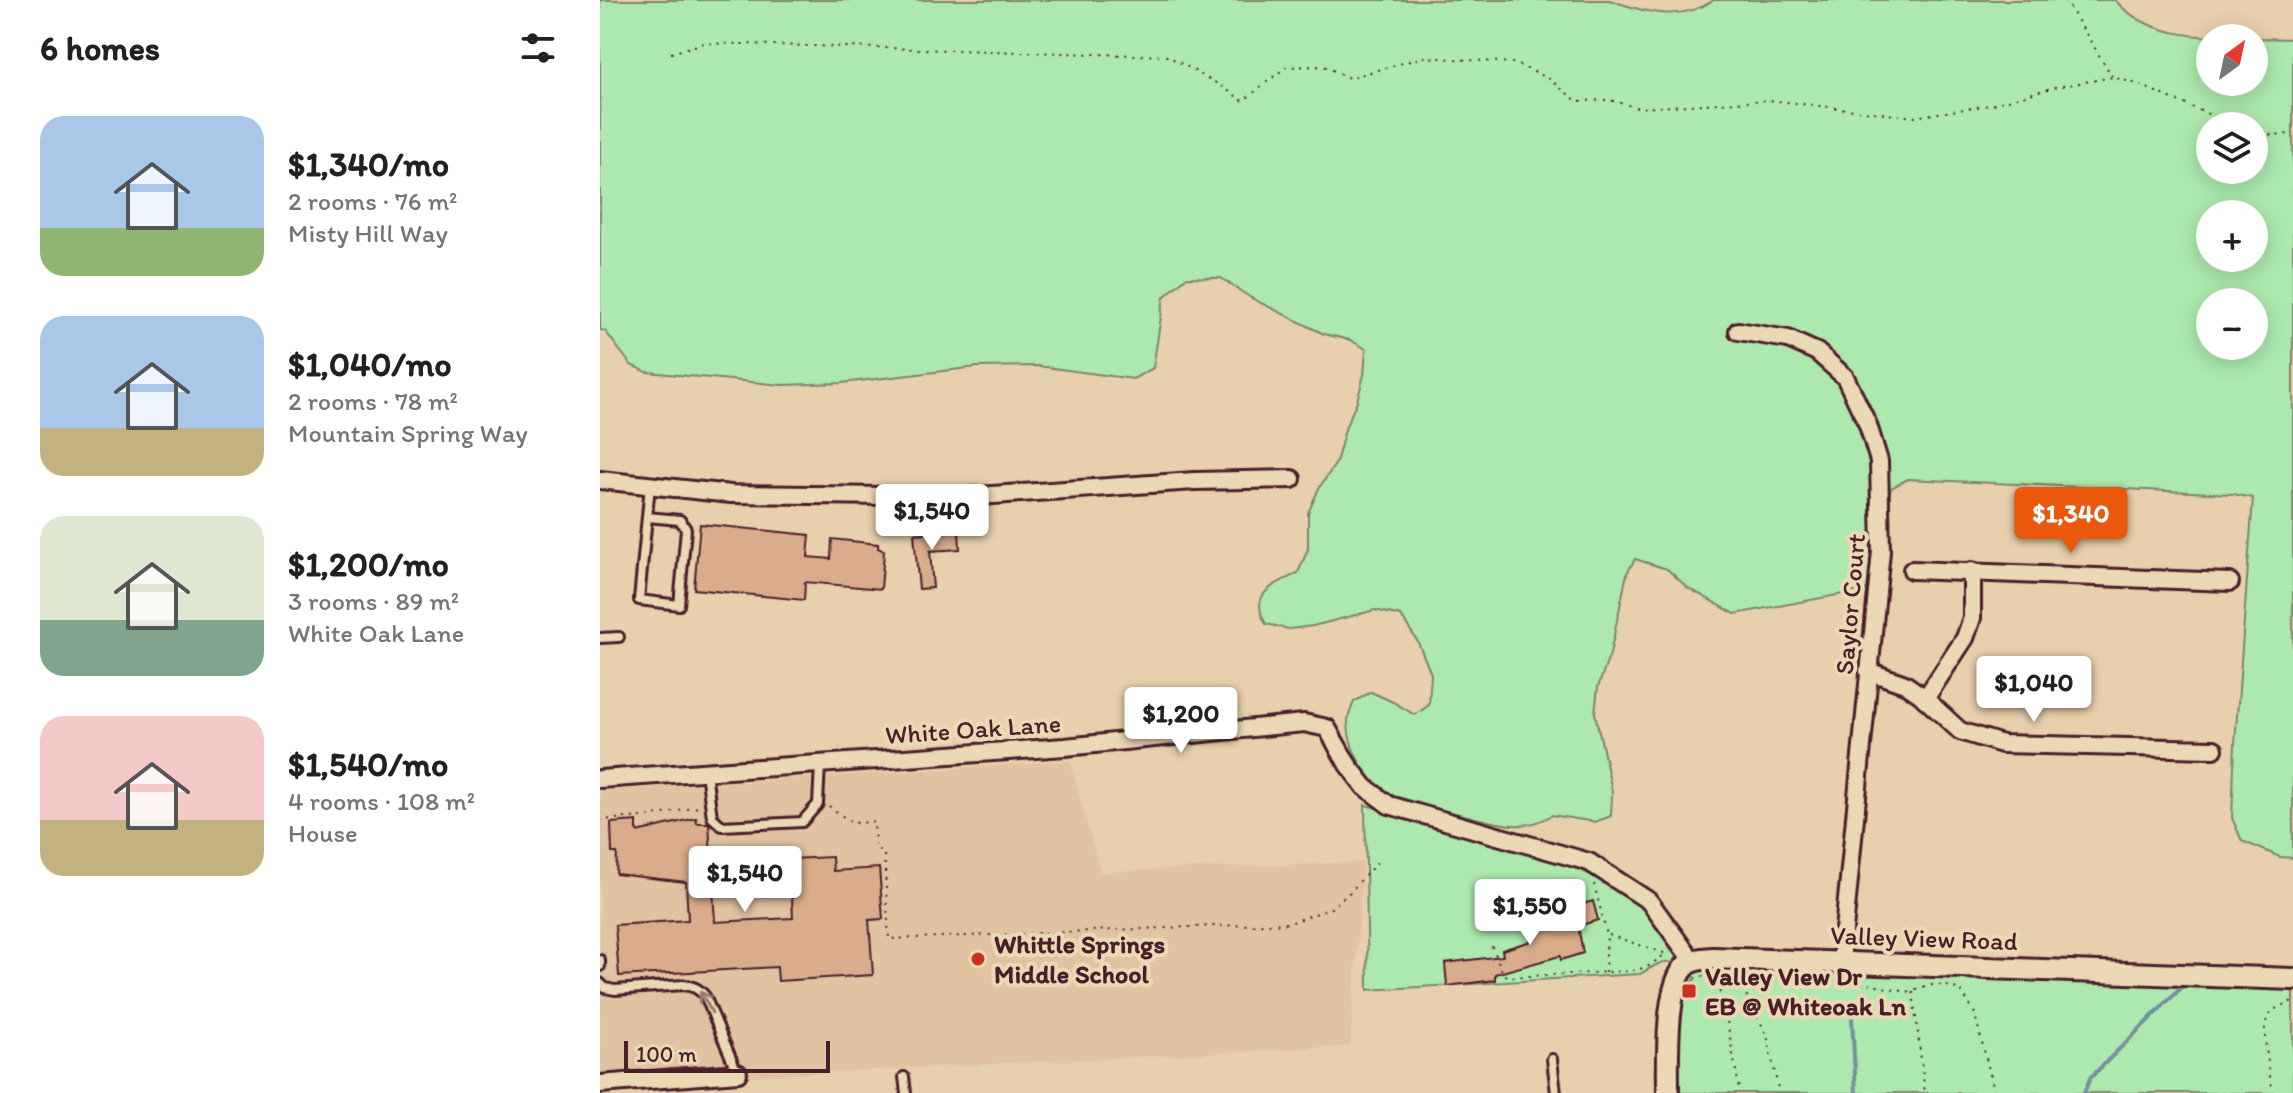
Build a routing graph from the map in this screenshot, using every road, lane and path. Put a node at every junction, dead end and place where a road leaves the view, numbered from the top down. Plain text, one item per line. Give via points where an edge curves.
1 (2065, 0) edge
2 (671, 53) dead end
3 (2113, 77) junction
4 (2203, 112) edge
5 (2293, 134) edge
6 (2268, 135) edge
7 (1738, 331) dead end
8 (1292, 479) dead end
9 (600, 480) edge
10 (650, 485) junction
11 (647, 517) junction
12 (1912, 570) dead end
13 (1972, 571) junction
14 (2230, 582) dead end
15 (619, 637) dead end
16 (600, 638) edge
17 (1868, 671) junction
18 (1925, 699) junction
19 (2214, 749) dead end
20 (820, 765) junction
21 (706, 772) junction
22 (600, 779) edge
23 (819, 798) junction
24 (699, 806) dead end
25 (600, 820) edge
26 (1380, 859) dead end
27 (1594, 883) dead end
28 (1607, 935) junction
29 (1492, 946) dead end
30 (1667, 954) junction
31 (1672, 957) dead end
32 (1841, 961) junction
33 (1697, 968) junction
34 (1605, 973) junction
35 (1792, 979) dead end
36 (2293, 979) edge
37 (1738, 980) junction
38 (1850, 981) dead end
39 (600, 983) edge
40 (1716, 984) junction
41 (1913, 990) junction
42 (2293, 1001) edge
43 (1552, 1059) dead end
44 (738, 1073) joint
45 (904, 1077) dead end
46 (600, 1084) edge
47 (906, 1093) edge
48 (1556, 1093) edge
49 (1668, 1093) edge
50 (1740, 1093) edge
51 (1779, 1093) edge
52 (1925, 1093) edge
53 (1995, 1093) edge
54 (2274, 1093) edge

1 - 3 path
2 - 3 path via 704,43 1168,56 1243,101 1286,67 1324,66 1349,78 1424,57 1513,63 1548,78 1577,101 1609,100 1639,108 1769,100 1914,117
3 - 4 path
5 - 6 path
7 - 17 street, Saylor Court via 1788,339 1817,352 1845,377 1868,425 1879,461 1881,551
8 - 10 street via 1179,481 964,497 731,494
9 - 10 street
10 - 11 lane
11 - 11 lane via 639,600 679,605 684,523
12 - 13 street
13 - 14 street
13 - 18 street via 1972,618 1965,638
15 - 16 lane
17 - 18 street via 1905,684
17 - 32 street, Saylor Court
18 - 19 street via 1960,731 2002,744
20 - 21 street, White Oak Lane
20 - 23 lane
20 - 33 street, White Oak Lane via 1304,723 1327,728 1365,787 1389,805 1589,862 1620,879 1649,901
21 - 22 street, White Oak Lane
21 - 23 lane via 712,817 722,826 802,822
23 - 26 path via 852,823 874,822 875,847 884,854 889,939 1290,923 1331,908
24 - 25 path
27 - 28 path
28 - 30 path
28 - 34 path
29 - 34 path via 1508,977
30 - 31 path
30 - 34 path via 1640,970
32 - 33 street, Valley View Road via 1713,958
32 - 36 street, Valley View Road
33 - 40 path
33 - 49 street via 1683,968 1675,983
35 - 37 path
37 - 40 path
37 - 51 path via 1767,1035
38 - 41 path
44 -> 39 lane via 705,996 694,986 615,990
40 - 50 path via 1729,1021
41 - 52 path
41 - 53 path via 1944,985 1966,995
42 - 54 path via 2272,1012 2263,1028
43 - 48 lane
44 - 46 street
45 - 47 lane

